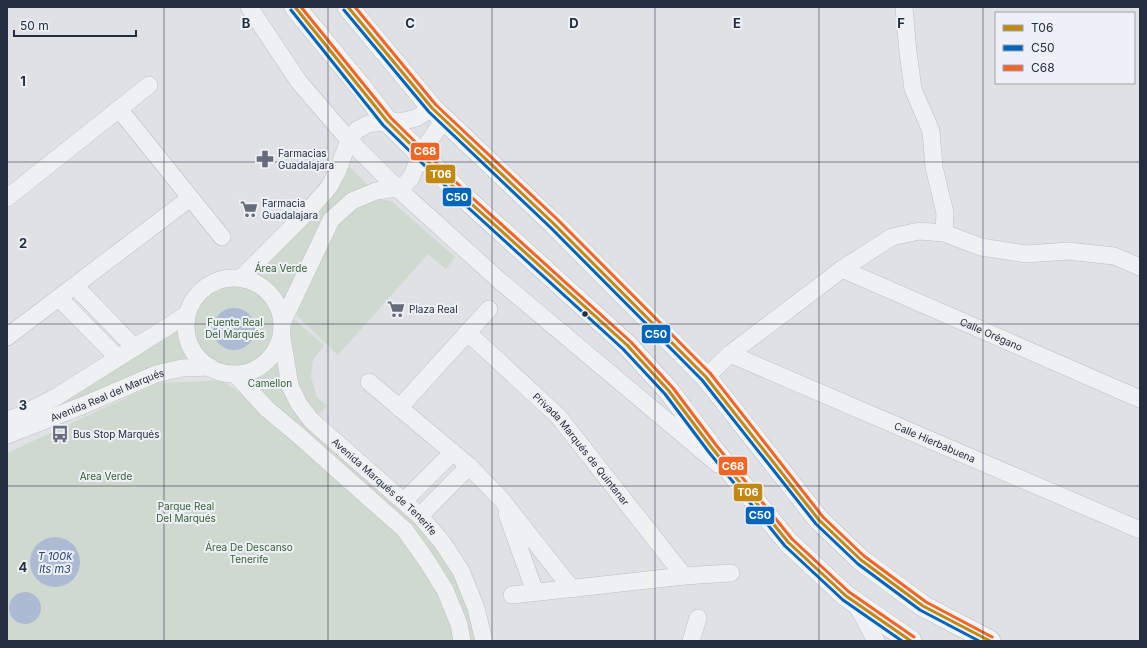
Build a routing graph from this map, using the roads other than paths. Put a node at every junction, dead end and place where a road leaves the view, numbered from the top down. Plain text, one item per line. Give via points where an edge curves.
1 (249, 7) edge
2 (295, 7) edge
3 (348, 7) edge
4 (904, 7) edge
5 (149, 85) dead end
6 (119, 109) junction
7 (438, 114) junction
8 (388, 121) junction
9 (349, 140) junction
10 (420, 154) junction
11 (397, 188) junction
12 (7, 198) edge
13 (190, 198) junction
14 (944, 233) junction
15 (222, 237) dead end
16 (1140, 267) edge
17 (842, 269) junction
18 (241, 278) junction
19 (75, 286) junction
20 (59, 298) junction
21 (489, 309) dead end
22 (186, 315) junction
23 (282, 329) junction
24 (467, 332) junction
25 (7, 338) edge
26 (135, 348) junction
27 (730, 354) junction
28 (118, 358) junction
29 (210, 367) junction
30 (236, 375) junction
31 (706, 377) junction
32 (369, 382) dead end
33 (1140, 399) edge
34 (400, 408) junction
35 (7, 420) edge
36 (7, 435) edge
37 (453, 452) junction
38 (469, 466) junction
39 (740, 483) junction
40 (501, 499) junction
41 (404, 501) junction
42 (420, 516) junction
43 (1140, 530) edge
44 (731, 573) dead end
45 (684, 576) junction
46 (572, 589) junction
47 (535, 592) junction
48 (512, 595) dead end
49 (856, 604) junction
50 (698, 618) dead end
51 (462, 641) edge
52 (484, 641) edge
53 (691, 641) edge
54 (876, 641) edge
55 (910, 641) edge
56 (990, 641) edge

1 - 9 street via 299,82
2 - 8 main road
3 - 7 main road
4 - 14 street via 913,89 931,131 934,167 945,213
5 - 6 street
6 - 12 street
6 - 13 street
7 - 8 street via 404,122
7 - 10 street
7 - 31 main road via 553,223
8 - 9 street via 368,124 357,130
8 - 10 main road
9 - 11 street
9 - 18 street via 329,187
10 - 11 street via 411,178
10 - 39 main road via 627,345 669,391
11 - 23 street via 376,191 352,201 331,220
11 - 39 street via 500,281
13 - 15 street
13 - 19 street
14 - 16 street via 981,247 1026,254 1068,251 1114,256
14 - 17 street via 919,231 892,237
17 - 27 street
17 - 33 street, Calle Orégano
18 - 22 street via 217,280 197,294
18 - 23 street via 256,283 269,292 278,306
19 - 20 street
19 - 26 street
20 - 25 street
20 - 28 street
21 - 24 street
22 - 26 street, Avenida Real del Marqués
22 - 29 street via 185,329 188,342 195,355
23 - 30 street via 273,356 256,370
23 - 41 street, Avenida Marqués de Tenerife via 290,386 299,404 311,420
24 - 34 street
24 - 45 street, Privada Marqués de Quintanar via 558,416
26 - 28 street, Avenida Real del Marqués
27 - 31 street
27 - 43 street, Calle Hierbabuena
28 - 35 street, Avenida Real del Marqués via 56,397
29 - 30 street
29 - 36 street, Avenida Real del Marqués via 182,368 156,374
30 - 51 street, Avenida Marqués de Tenerife via 267,409 405,530 445,590 459,624
31 - 56 main road via 818,520 861,560 923,606
32 - 34 street
34 - 37 street
37 - 38 street
37 - 41 street
38 - 40 street
38 - 42 street
39 - 49 main road via 788,542
40 - 46 street
40 - 47 street
41 - 42 street, Avenida Marqués de Tenerife
42 - 52 street, Avenida Marqués de Tenerife via 442,542 461,571 476,608
44 - 45 street
45 - 46 street
46 - 47 street
47 - 48 street
49 - 54 street
49 - 55 main road
50 - 53 street

